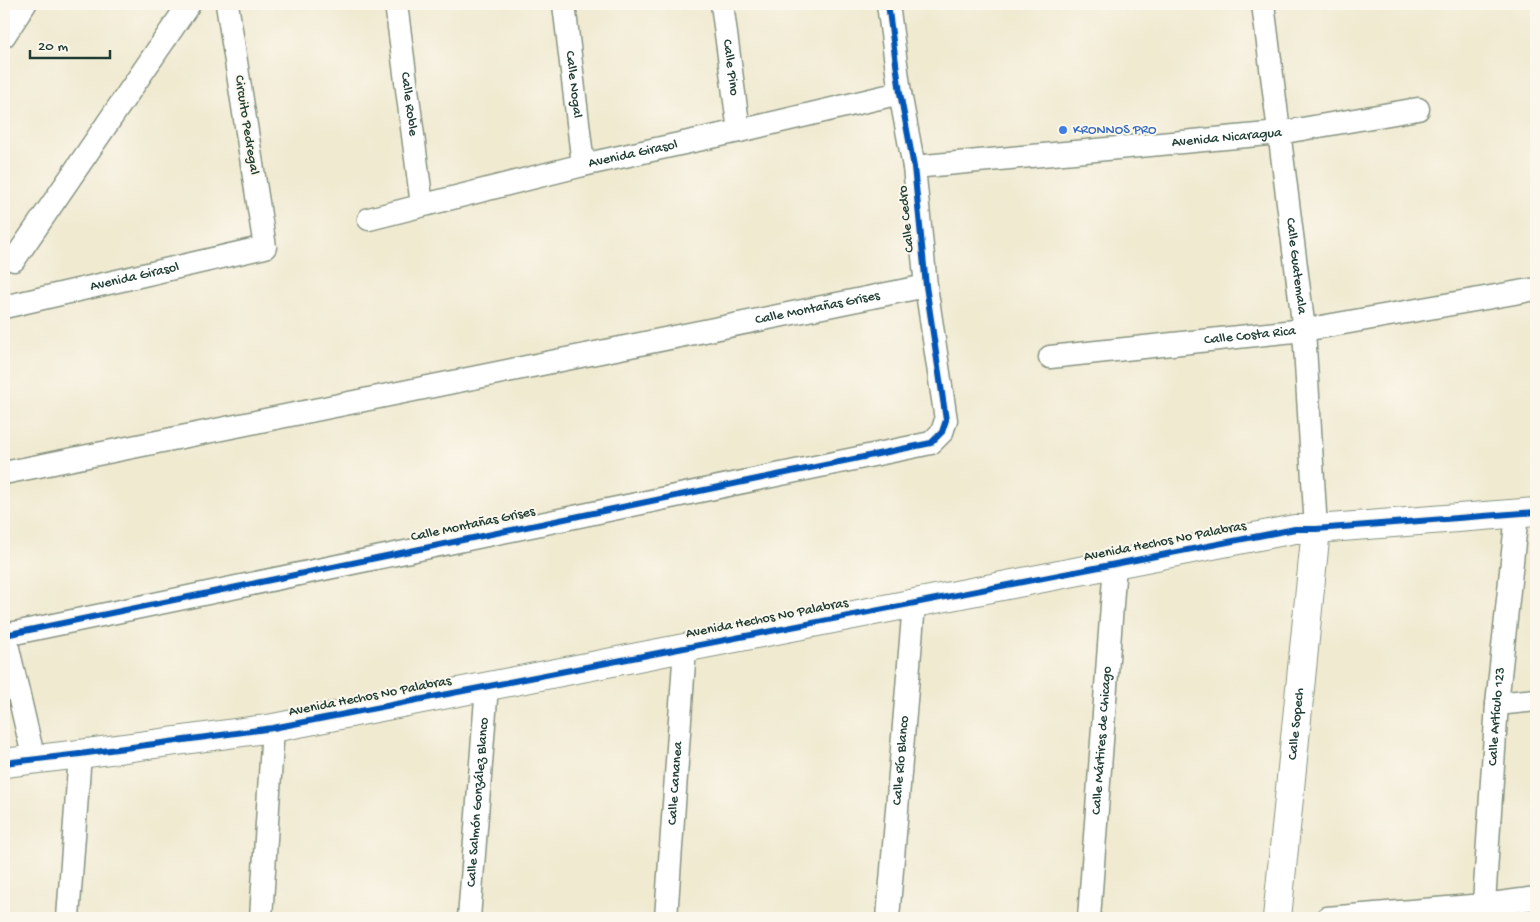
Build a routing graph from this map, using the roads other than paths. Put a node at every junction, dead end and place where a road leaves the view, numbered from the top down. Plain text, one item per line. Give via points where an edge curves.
1 (25, 4) edge
2 (188, 4) edge
3 (227, 4) edge
4 (396, 4) edge
5 (564, 4) edge
6 (722, 4) edge
7 (888, 4) edge
8 (1263, 4) edge
9 (4, 36) edge
10 (900, 93) junction
11 (1418, 109) dead end
12 (739, 131) junction
13 (1278, 132) junction
14 (583, 165) junction
15 (914, 167) junction
16 (422, 205) junction
17 (369, 219) dead end
18 (265, 247) joint
19 (14, 260) dead end
20 (926, 286) junction
21 (1536, 289) edge
22 (4, 307) edge
23 (1304, 330) junction
24 (1050, 357) dead end
25 (942, 432) joint
26 (4, 473) edge
27 (1527, 513) edge
28 (1316, 529) junction
29 (1115, 564) junction
30 (914, 604) junction
31 (4, 633) edge
32 (685, 648) junction
33 (487, 686) junction
34 (1536, 700) edge
35 (1497, 704) junction
36 (273, 728) junction
37 (80, 754) junction
38 (34, 760) junction
39 (4, 763) edge
40 (1536, 898) edge
41 (1483, 912) edge
42 (68, 918) edge
43 (261, 918) edge
44 (469, 918) edge
45 (666, 918) edge
46 (888, 918) edge
47 (1089, 918) edge
48 (1276, 918) edge
49 (1326, 918) edge

1 - 9 street
2 - 19 street
3 - 18 street, Circuito Pedregal
4 - 16 street, Calle Roble
5 - 14 street, Calle Nogal
6 - 12 street, Calle Pino
7 - 10 street, Calle Cedro
8 - 13 street, Calle Guatemala
10 - 12 street, Avenida Girasol
10 - 15 street, Calle Cedro
11 - 13 street, Avenida Nicaragua
12 - 14 street, Avenida Girasol
13 - 15 street, Avenida Nicaragua
13 - 23 street, Calle Guatemala
14 - 16 street, Avenida Girasol
15 - 20 street, Calle Cedro
16 - 17 street, Avenida Girasol
18 - 22 street, Avenida Girasol
20 - 25 street, Calle Cedro via 946,420
20 - 26 street, Calle Montañas Grises
21 - 23 street, Calle Costa Rica
23 - 24 street, Calle Costa Rica
23 - 28 street, Calle Guatemala
25 - 31 street, Calle Montañas Grises via 931,443
27 - 28 street, Avenida Hechos No Palabras
27 - 35 street, Calle Artículo 123
28 - 29 street, Avenida Hechos No Palabras via 1295,529
28 - 48 street, Calle Sopech
29 - 30 street, Avenida Hechos No Palabras
29 - 47 street, Calle Mártires de Chicago
30 - 32 street, Avenida Hechos No Palabras
30 - 46 street, Calle Río Blanco
31 - 38 street
32 - 33 street, Avenida Hechos No Palabras
32 - 45 street, Calle Cananea
33 - 36 street, Avenida Hechos No Palabras
33 - 44 street, Calle Salmón González Blanco
34 - 35 street
35 - 41 street, Calle Artículo 123
36 - 37 street, Avenida Hechos No Palabras
36 - 43 street
37 - 38 street, Avenida Hechos No Palabras
37 - 42 street
38 - 39 street, Avenida Hechos No Palabras
40 - 41 street
41 - 49 street

